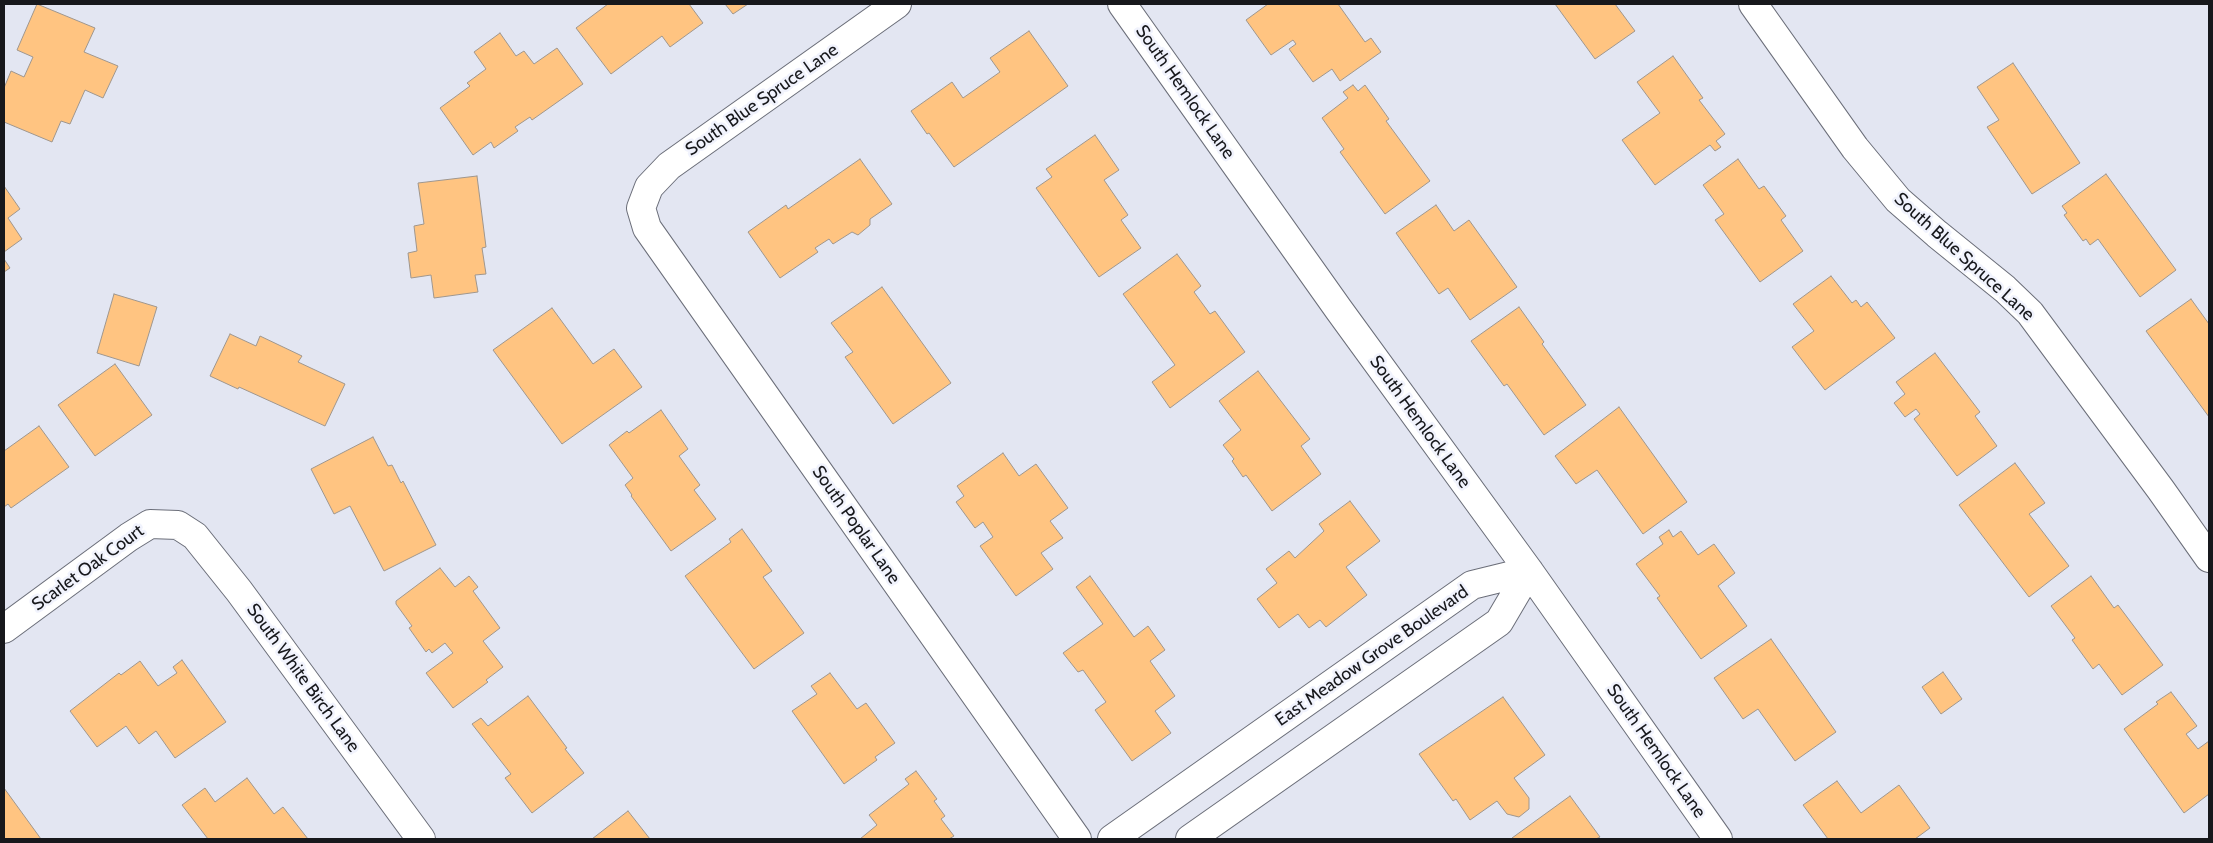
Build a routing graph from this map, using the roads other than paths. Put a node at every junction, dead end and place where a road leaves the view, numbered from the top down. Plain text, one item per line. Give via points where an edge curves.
1 (897, 4) edge
2 (1122, 4) edge
3 (1753, 4) edge
4 (641, 208) joint
5 (178, 525) joint
6 (2209, 558) edge
7 (1529, 571) junction
8 (4, 629) edge
9 (421, 839) edge
10 (1077, 839) edge
11 (1112, 839) edge
12 (1190, 839) edge
13 (1718, 839) edge

1 - 4 street, South Blue Spruce Lane via 669,166 648,187
2 - 7 street, South Hemlock Lane
3 - 6 street, South Blue Spruce Lane via 1855,148 1898,200 2005,288 2030,313
4 - 10 street, South Poplar Lane via 647,228
5 - 8 street, Scarlet Oak Court via 150,524
5 - 9 street, South White Birch Lane via 195,536 239,591
7 - 11 street, East Meadow Grove Boulevard via 1472,585
7 - 12 street via 1499,622
7 - 13 street, South Hemlock Lane

